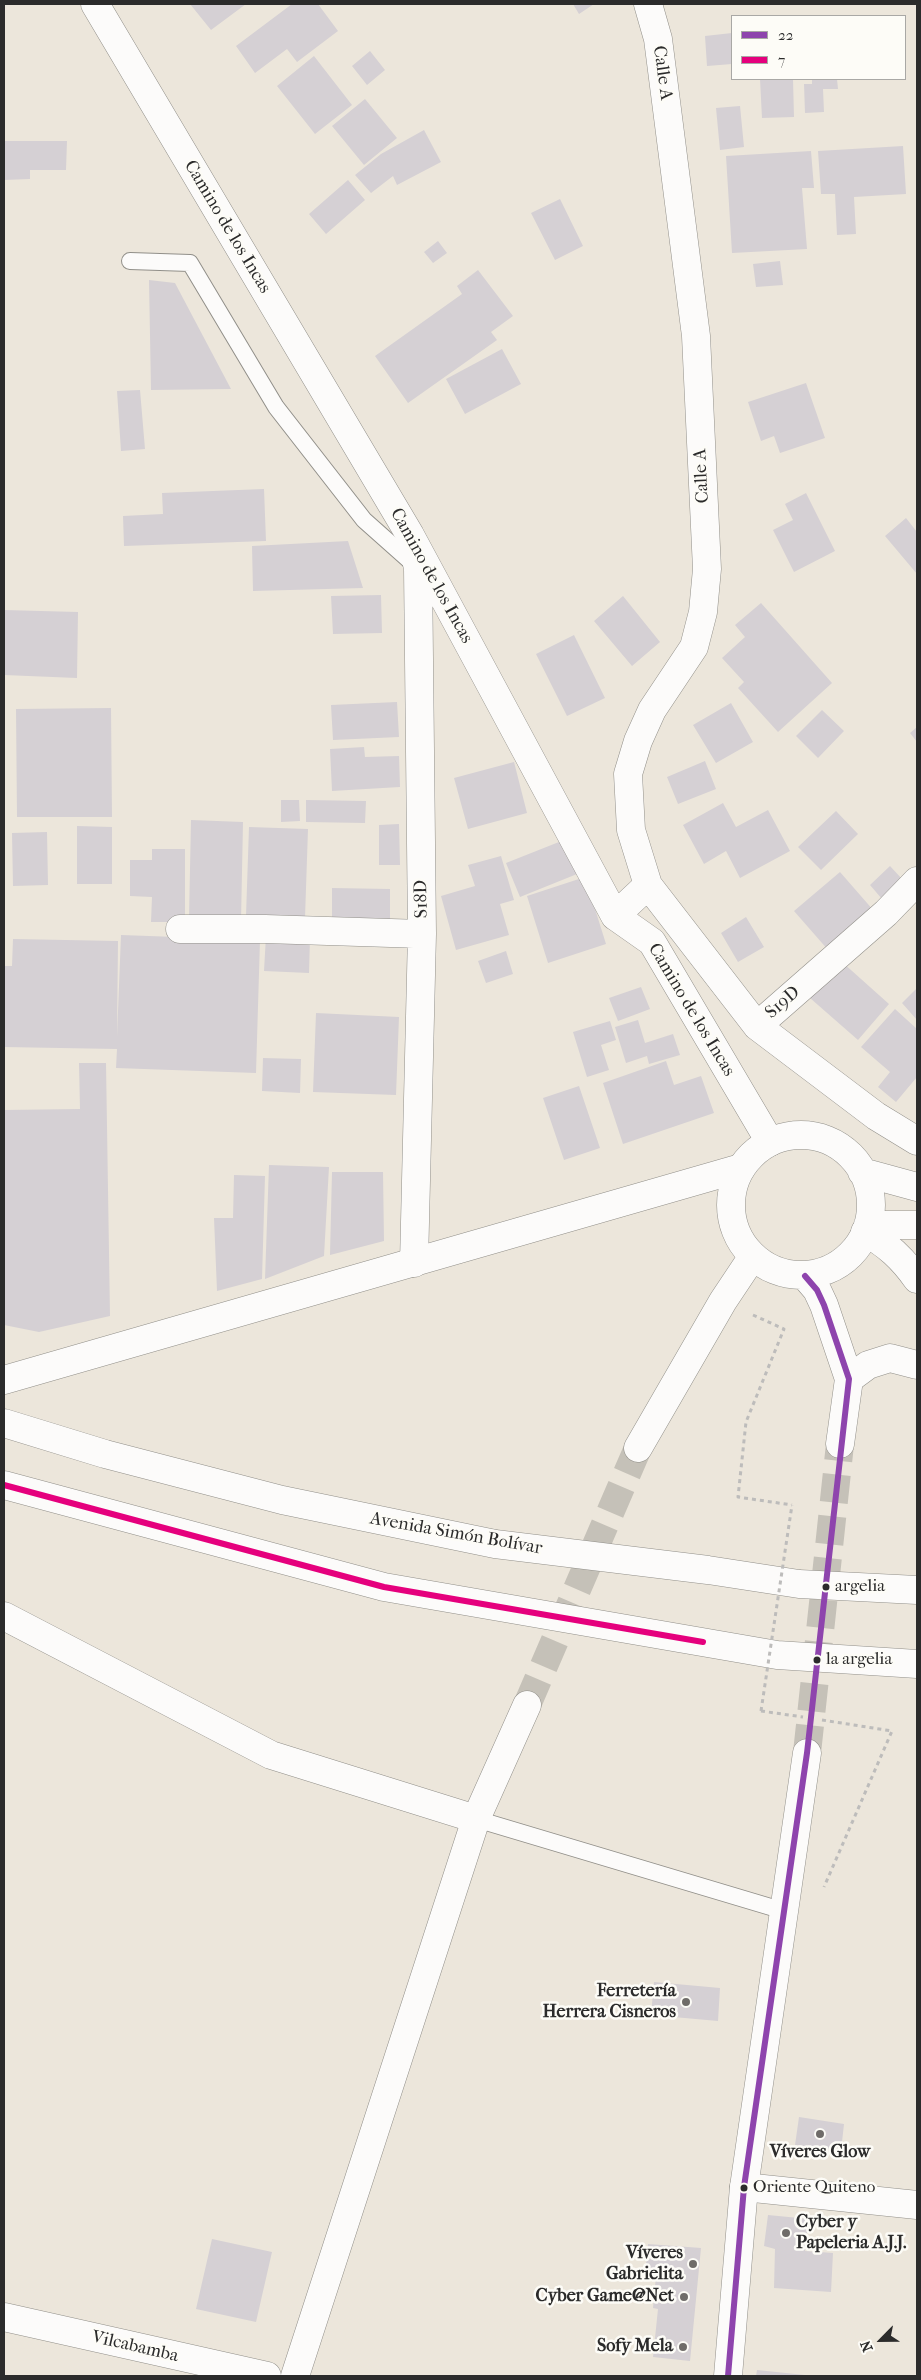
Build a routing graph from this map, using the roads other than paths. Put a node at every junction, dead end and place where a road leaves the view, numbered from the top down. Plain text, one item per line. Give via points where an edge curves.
1 (95, 4) edge
2 (648, 4) edge
3 (130, 261) dead end
4 (410, 535) junction
5 (418, 568) junction
6 (917, 881) edge
7 (648, 885) junction
8 (616, 916) junction
9 (180, 928) dead end
10 (422, 934) junction
11 (757, 1026) junction
12 (917, 1141) edge
13 (770, 1142) junction
14 (741, 1168) junction
15 (862, 1172) junction
16 (917, 1186) edge
17 (917, 1225) edge
18 (866, 1228) junction
19 (753, 1256) junction
20 (414, 1263) junction
21 (805, 1276) junction
22 (917, 1280) edge
23 (917, 1365) edge
24 (849, 1379) junction
25 (4, 1380) edge
26 (4, 1423) edge
27 (840, 1444) tunnel mouth
28 (638, 1448) tunnel mouth
29 (4, 1485) edge
30 (917, 1590) edge
31 (4, 1616) edge
32 (917, 1664) edge
33 (527, 1705) tunnel mouth
34 (807, 1753) tunnel mouth
35 (476, 1819) junction
36 (785, 1903) junction
37 (744, 2188) junction
38 (917, 2205) edge
39 (4, 2317) edge
40 (267, 2376) edge
41 (295, 2376) edge
42 (728, 2376) edge

1 - 4 main road, Camino de los Incas
2 - 7 main road, Calle A via 658,39 696,336 707,569 703,612 694,647 652,710 628,774 631,830
3 - 5 lane via 190,263 276,407 364,520
4 - 5 main road, S18D
4 - 8 main road, Camino de los Incas
5 - 10 main road, S18D
6 - 11 main road, S19D via 886,913
7 - 8 main road
7 - 11 main road, S19D
8 - 13 main road, Camino de los Incas via 652,942
9 - 10 main road
10 - 20 main road, S18D
11 - 12 main road via 876,1116
13 - 14 main road
13 - 15 main road via 790,1136 812,1136 832,1143 850,1155
14 - 19 main road via 735,1182 731,1214 735,1229
14 - 20 main road
15 - 16 main road
15 - 18 main road via 869,1192 870,1212
17 - 18 main road
18 - 21 main road via 856,1249 842,1263 824,1272
18 - 22 main road via 898,1254
19 - 21 main road via 768,1267
19 - 28 main road via 723,1301
20 - 25 main road
21 - 24 main road via 824,1305
23 - 24 main road via 890,1358 868,1365
24 - 27 main road
26 - 30 main road, Avenida Simón Bolívar via 105,1454 282,1500 495,1544 799,1584
29 - 32 main road via 384,1586 776,1655
31 - 35 main road via 271,1755
33 - 35 main road
34 - 36 main road
35 - 36 lane
35 - 41 main road
36 - 37 main road
37 - 38 main road
37 - 42 main road
39 - 40 main road, Vilcabamba

